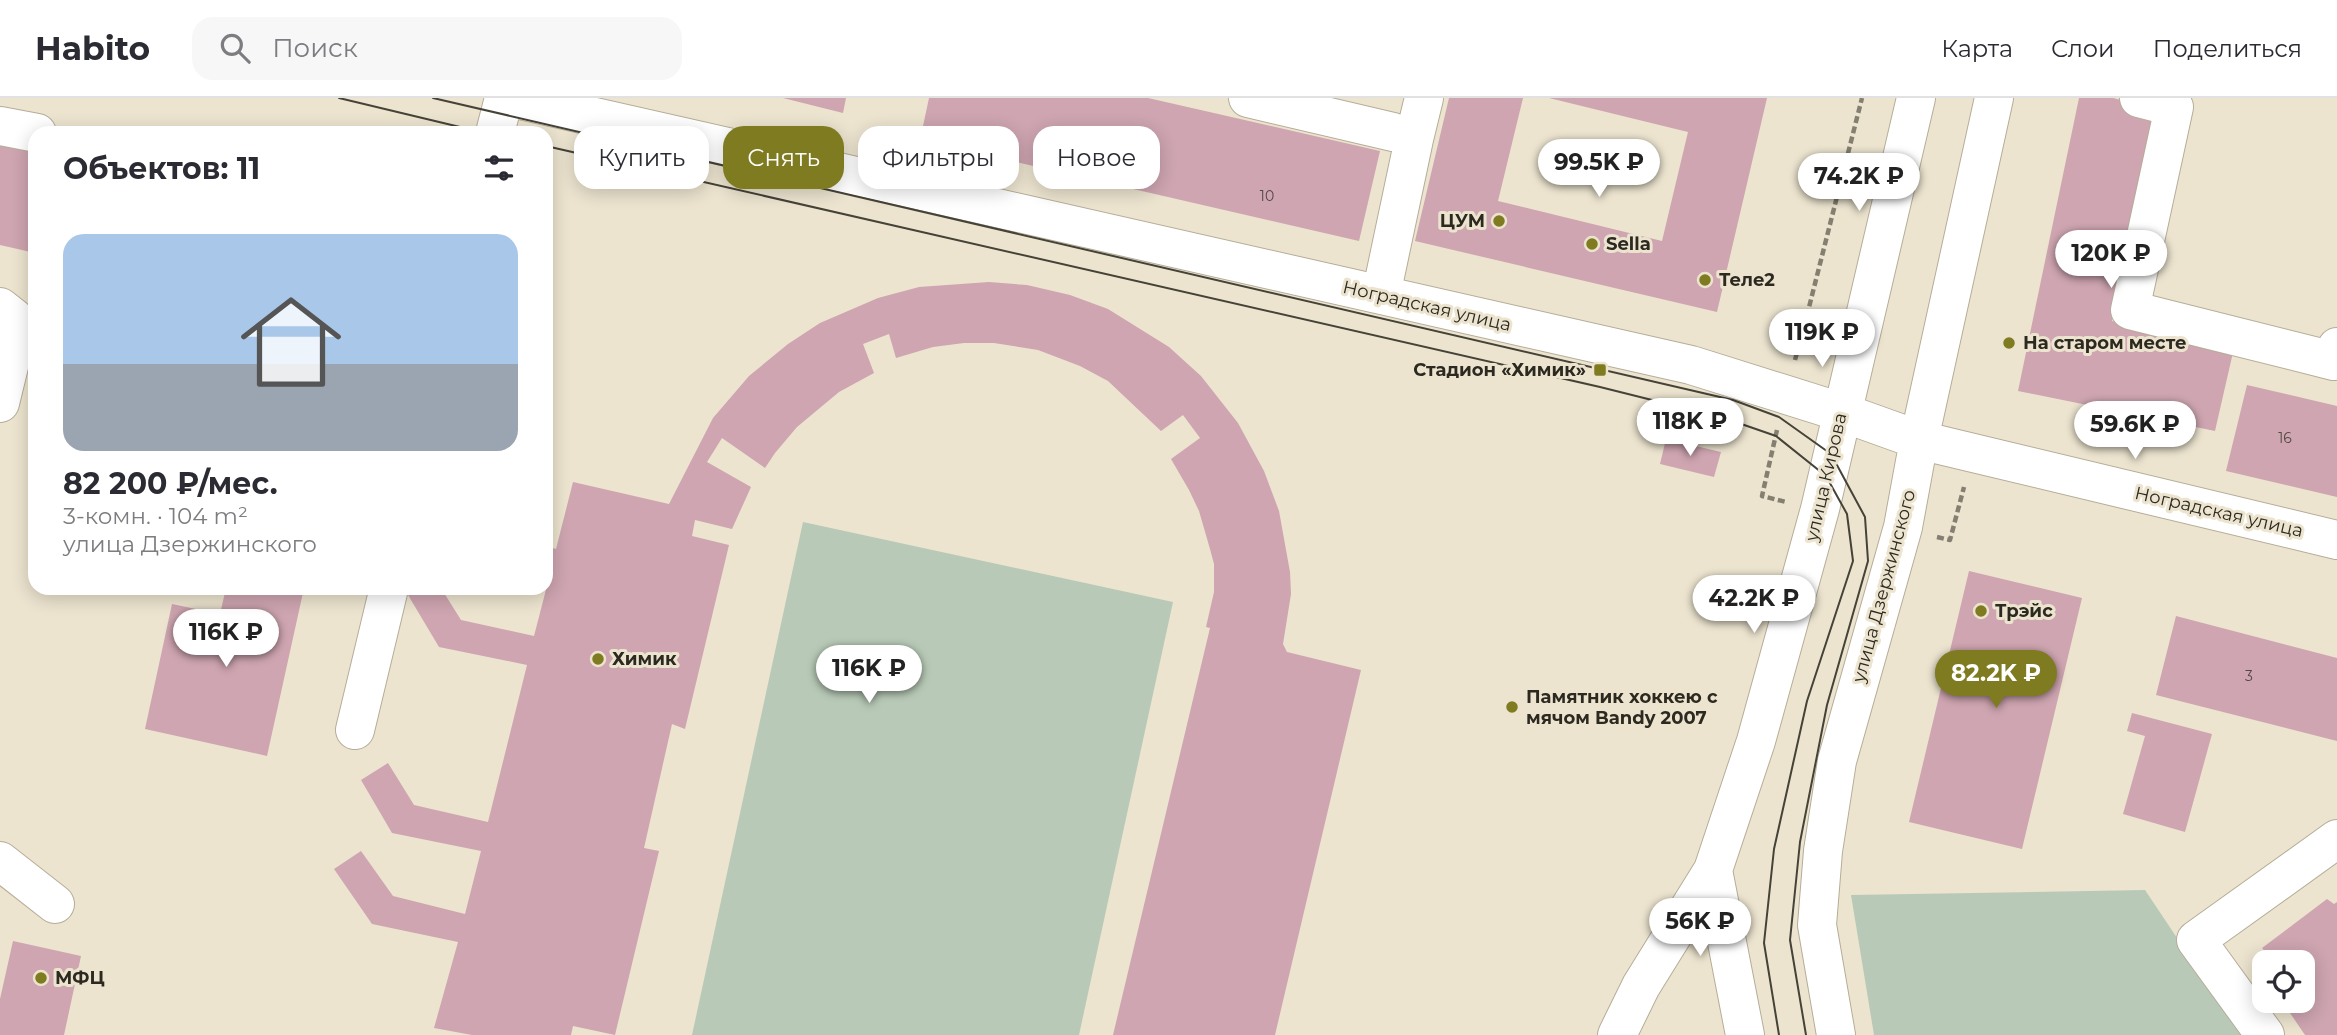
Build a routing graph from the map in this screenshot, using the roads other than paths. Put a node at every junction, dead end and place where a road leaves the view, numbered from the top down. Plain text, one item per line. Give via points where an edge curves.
1 (504, 98) edge
2 (511, 98) edge
3 (1248, 98) edge
4 (1424, 98) edge
5 (1916, 98) edge
6 (1994, 98) edge
7 (2163, 101) edge
8 (1292, 103) edge
9 (0, 126) edge
10 (497, 126) edge
11 (28, 131) edge
12 (1393, 132) dead end
13 (1381, 295) junction
14 (0, 307) edge
15 (2337, 347) edge
16 (0, 402) edge
17 (1841, 412) junction
18 (1919, 440) junction
19 (2337, 540) edge
20 (387, 595) edge
21 (355, 730) dead end
22 (2336, 842) edge
23 (0, 861) edge
24 (1713, 870) junction
25 (55, 904) dead end
26 (1617, 1035) edge
27 (1745, 1035) edge
28 (1836, 1035) edge
29 (2265, 1035) edge

1 - 10 street
2 - 13 street, Ноградская улица
3 - 8 street
4 - 13 street
5 - 17 street, улица Кирова
6 - 18 street, улица Дзержинского
7 - 15 street via 2130,310 2334,361
8 - 12 street
9 - 11 street
13 - 17 street, Ноградская улица via 1691,365
14 - 16 street via 14,318
17 - 18 street, Ноградская улица
17 - 24 street, улица Кирова via 1820,509 1760,728
18 - 19 street, Ноградская улица
18 - 28 street, улица Дзержинского via 1903,527 1837,761 1823,851 1817,925
20 - 21 street
22 - 29 street via 2196,940
23 - 25 street
24 - 26 street, улица Кирова via 1641,986
24 - 27 street

